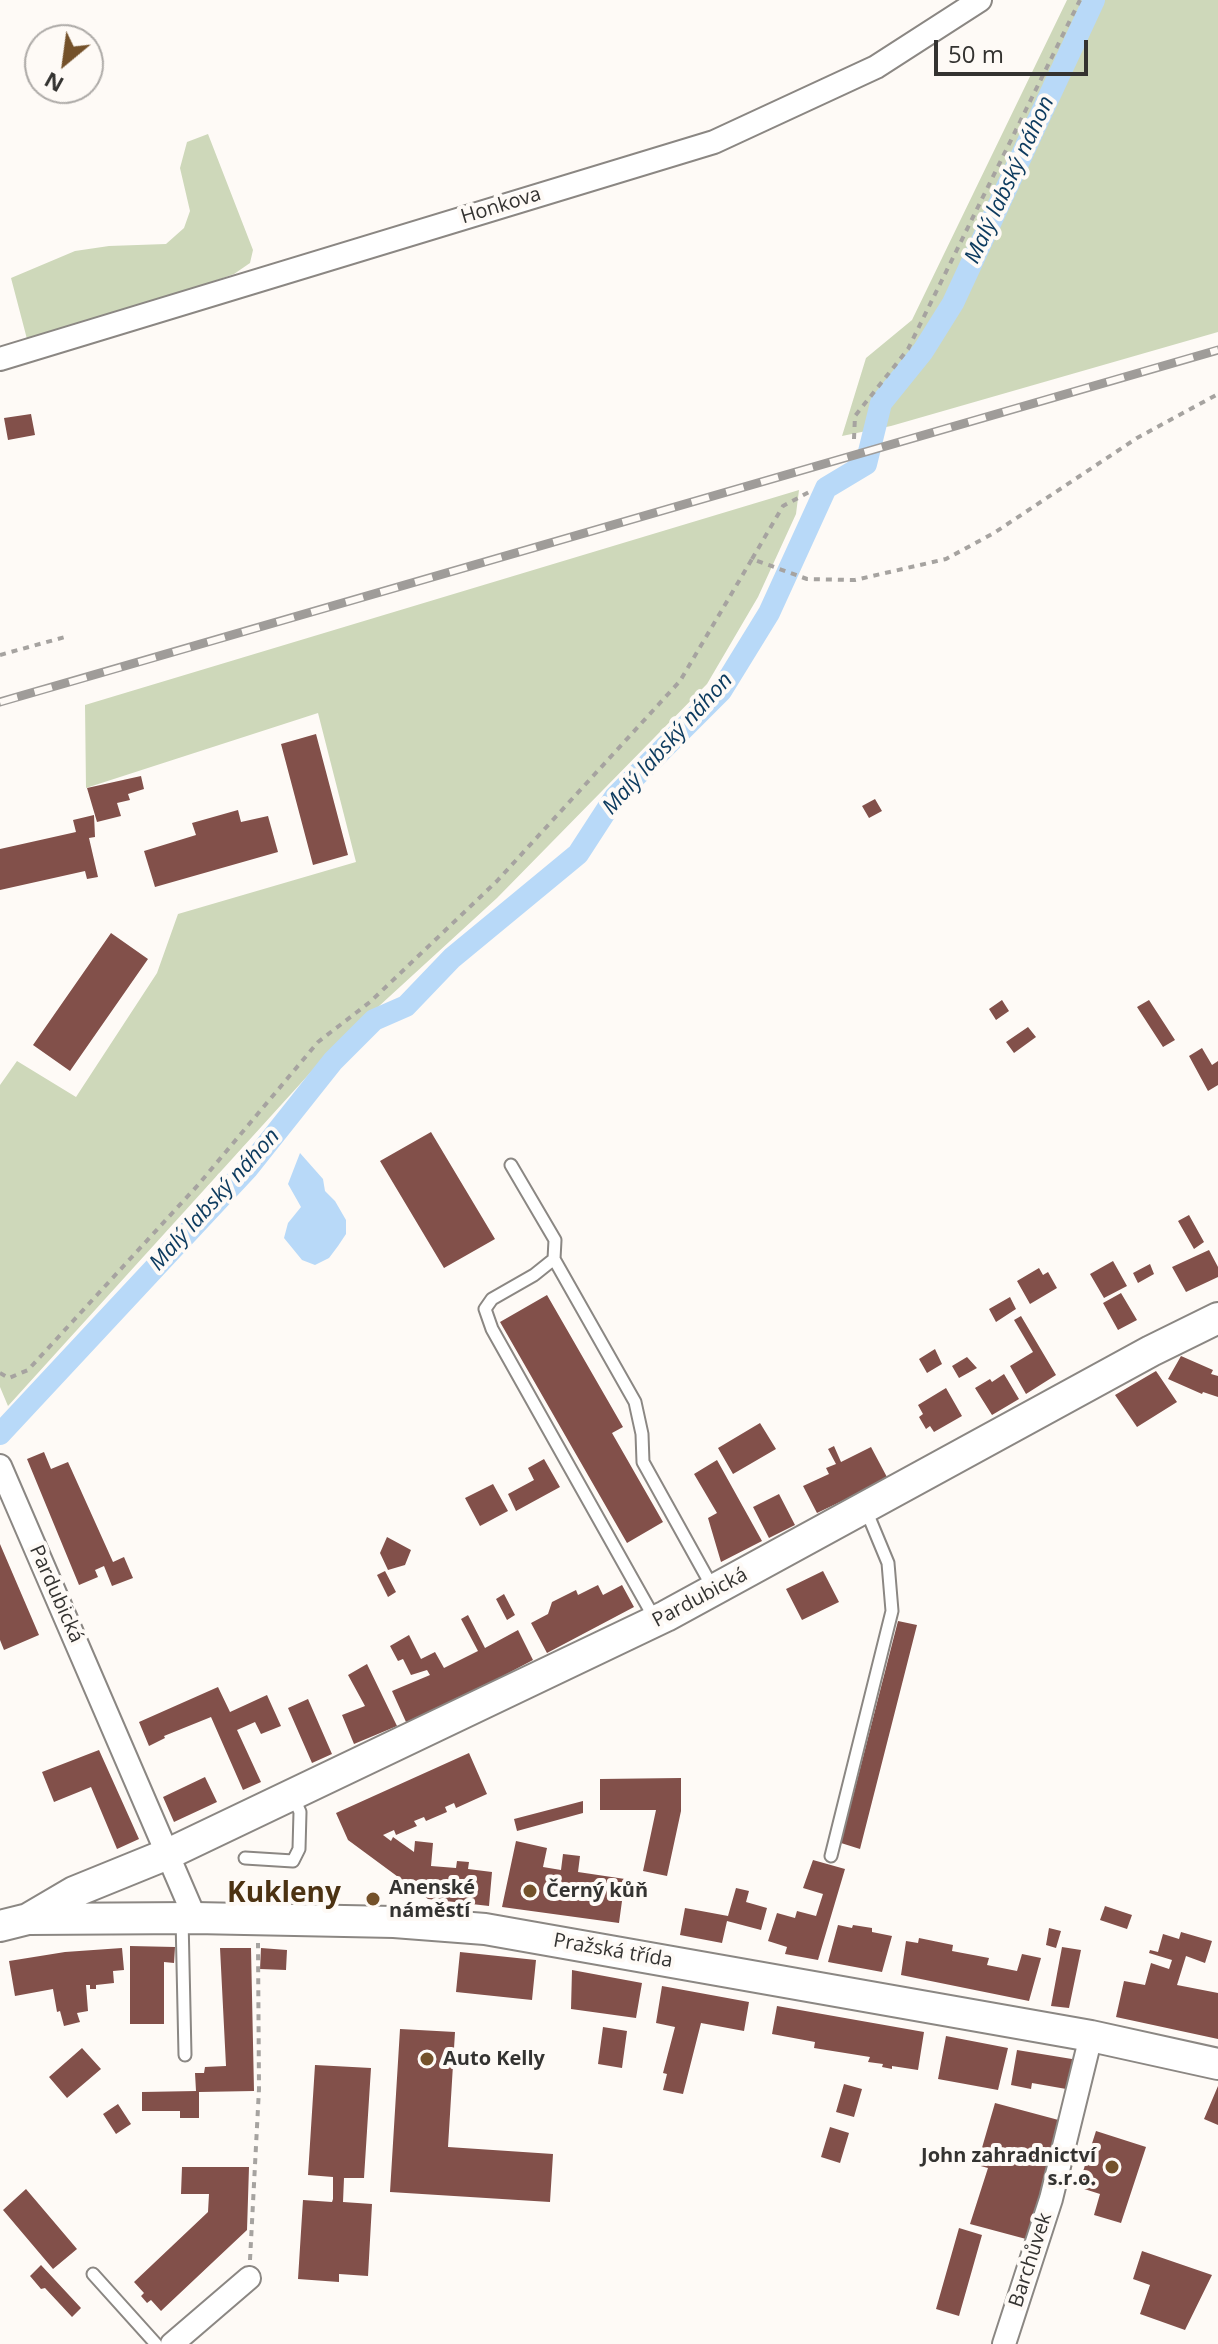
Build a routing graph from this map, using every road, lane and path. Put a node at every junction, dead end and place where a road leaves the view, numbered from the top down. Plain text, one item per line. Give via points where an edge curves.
1 (980, 0) edge
2 (1080, 0) edge
3 (0, 359) edge
4 (1218, 394) edge
5 (854, 439) dead end
6 (811, 491) dead end
7 (752, 559) junction
8 (65, 637) dead end
9 (0, 655) edge
10 (511, 1165) dead end
11 (554, 1259) junction
12 (1218, 1318) edge
13 (0, 1373) edge
14 (0, 1466) edge
15 (865, 1510) junction
16 (715, 1590) junction
17 (656, 1621) junction
18 (293, 1796) junction
19 (170, 1853) junction
20 (831, 1856) dead end
21 (245, 1858) dead end
22 (189, 1918) junction
23 (14, 1923) edge
24 (258, 1943) dead end
25 (1091, 2036) junction
26 (185, 2055) dead end
27 (1218, 2064) edge
28 (93, 2274) dead end
29 (249, 2278) joint
30 (156, 2344) edge
31 (172, 2344) edge
32 (1004, 2344) edge

1 - 3 street, Honkova via 876,67 714,142
2 - 5 path via 908,349 855,416
4 - 7 path via 1137,438 946,559 855,580 807,579
6 - 7 path via 783,506
7 - 13 path via 680,681 497,881 370,1002 318,1042 198,1185 28,1370 9,1378
8 - 9 path
10 - 11 lane via 555,1240
11 - 16 lane via 635,1402 643,1462
11 - 17 lane via 485,1309
12 - 15 street, Pardubická
14 - 19 street, Pardubická
15 - 16 street, Pardubická
15 - 20 lane via 888,1563 892,1611
16 - 17 street, Pardubická
17 - 18 street, Pardubická
18 - 19 street, Pardubická
18 - 21 lane via 300,1812 299,1849 293,1861
19 - 22 street, Pardubická
19 - 23 street, Pardubická
22 - 23 street, Pražská třída
22 - 25 street, Pražská třída via 485,1929
22 - 26 lane
24 - 29 path via 259,2089
25 - 27 street, Pražská třída
25 - 32 street, Barchůvek via 1051,2199
28 - 30 lane
29 - 31 street

